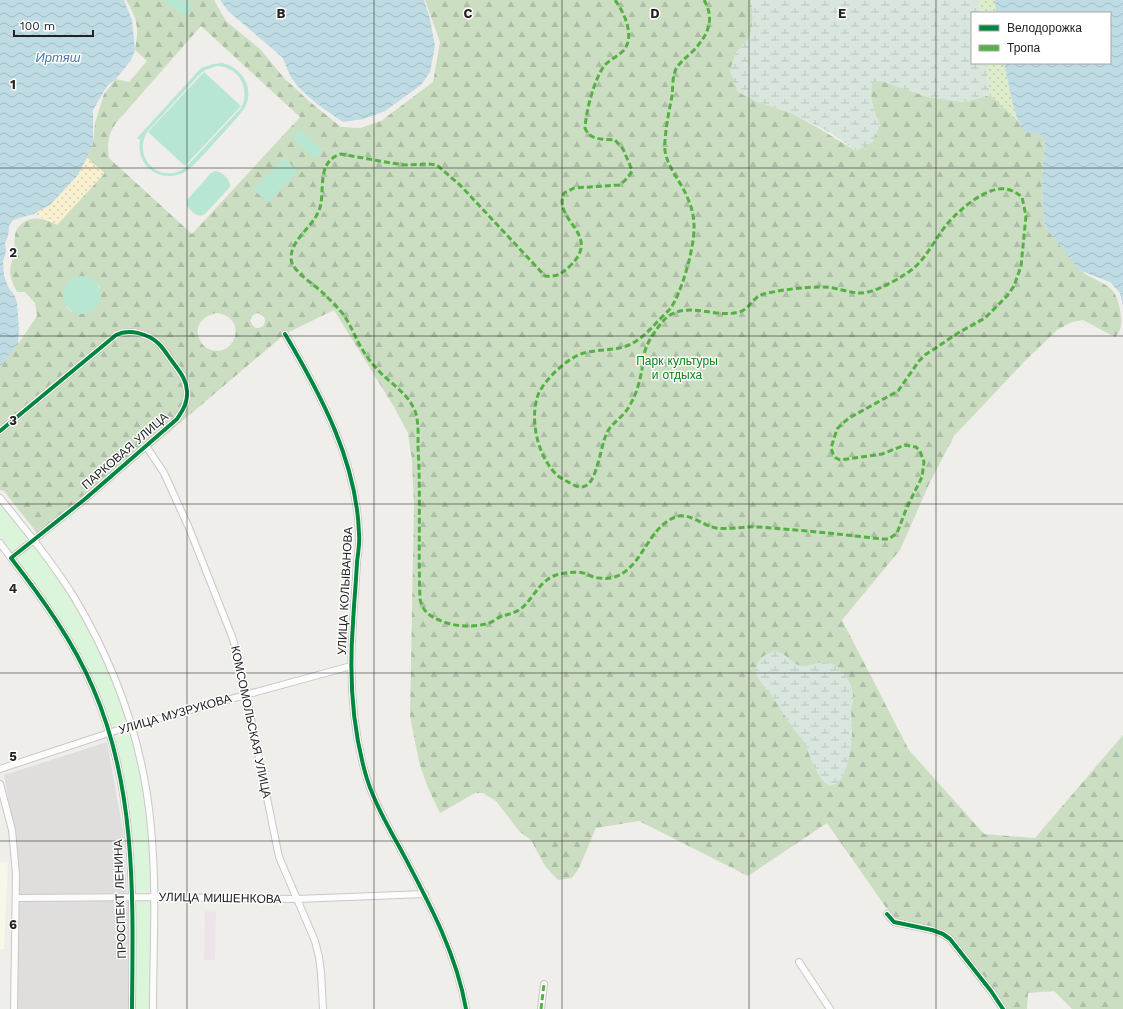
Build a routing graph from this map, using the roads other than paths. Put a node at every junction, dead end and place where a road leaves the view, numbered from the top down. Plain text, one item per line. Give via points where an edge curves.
1 (285, 334) dead end
2 (0, 431) edge
3 (146, 446) junction
4 (1, 500) edge
5 (34, 540) junction
6 (0, 543) edge
7 (12, 558) junction
8 (351, 666) junction
9 (246, 694) junction
10 (132, 726) junction
11 (110, 733) junction
12 (0, 769) edge
13 (0, 784) edge
14 (425, 894) junction
15 (133, 897) junction
16 (154, 897) junction
17 (16, 898) junction
18 (297, 899) junction
19 (887, 914) dead end
20 (799, 962) dead end
21 (544, 984) dead end
22 (14, 1009) edge
23 (132, 1009) edge
24 (153, 1009) edge
25 (323, 1009) edge
26 (466, 1009) edge
27 (541, 1009) edge
28 (830, 1009) edge
29 (1003, 1009) edge

1 - 8 street, УЛИЦА КОЛЫВАНОВА via 305,368 335,431 356,499 360,534
2 - 3 street, ПАРКОВАЯ УЛИЦА via 121,333 134,332 145,335 159,344 184,378 188,392 185,406 177,419
3 - 5 street, ПАРКОВАЯ УЛИЦА
3 - 9 street, КОМСОМОЛЬСКАЯ УЛИЦА via 164,473 192,536 233,639
4 - 5 street
5 - 7 street
5 - 10 street via 86,619 107,660
6 - 7 street, ПРОСПЕКТ ЛЕНИНА
7 - 11 street, ПРОСПЕКТ ЛЕНИНА via 41,597 78,657
8 - 9 street, УЛИЦА МУЗРУКОВА
8 - 14 street, УЛИЦА КОЛЫВАНОВА via 356,731 368,781 380,811
9 - 10 street, УЛИЦА МУЗРУКОВА
9 - 18 street, КОМСОМОЛЬСКАЯ УЛИЦА via 279,857
10 - 11 street, УЛИЦА МУЗРУКОВА
10 - 16 street via 150,819
11 - 12 street, УЛИЦА МУЗРУКОВА
11 - 15 street, ПРОСПЕКТ ЛЕНИНА via 126,817
13 - 17 street via 12,830
14 - 18 street, УЛИЦА МИШЕНКОВА
14 - 26 street, УЛИЦА КОЛЫВАНОВА via 450,950
15 - 16 street, УЛИЦА МИШЕНКОВА
15 - 17 street, УЛИЦА МИШЕНКОВА
15 - 23 street, ПРОСПЕКТ ЛЕНИНА
16 - 18 street, УЛИЦА МИШЕНКОВА
16 - 24 street
17 - 22 street
18 - 25 street, КОМСОМОЛЬСКАЯ УЛИЦА via 319,957
19 - 29 street via 894,922 932,930 950,939
20 - 28 street
21 - 27 street

